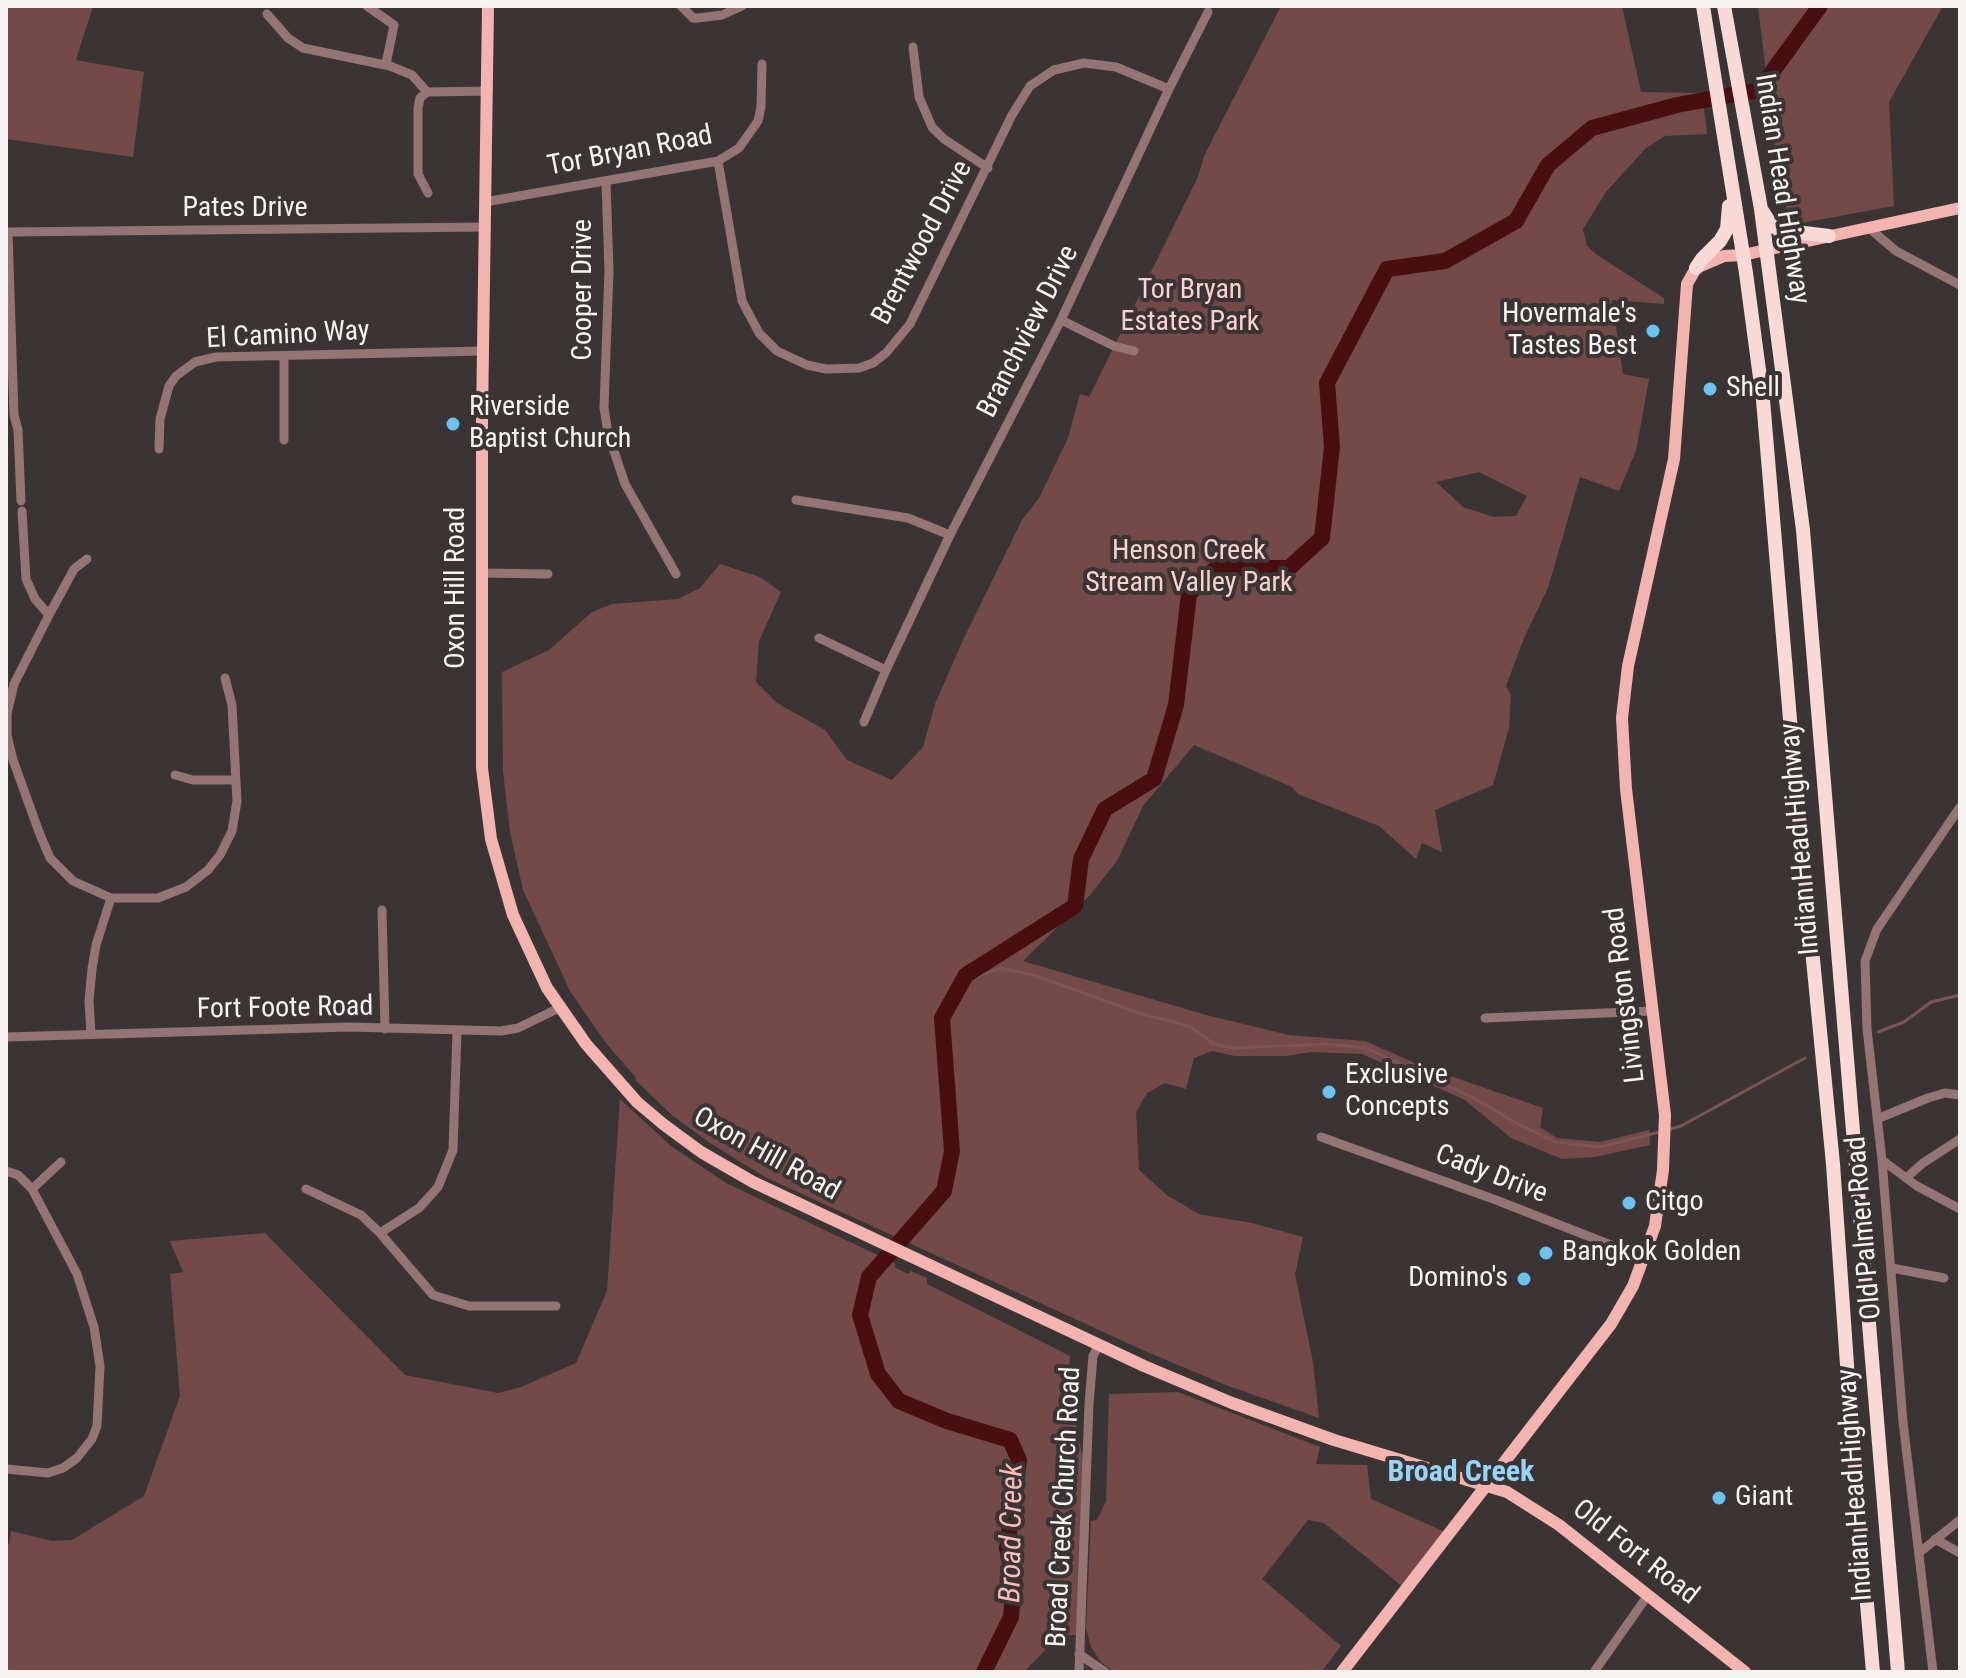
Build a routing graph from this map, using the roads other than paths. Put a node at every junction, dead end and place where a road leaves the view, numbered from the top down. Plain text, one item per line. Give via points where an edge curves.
1 (367, 6) edge
2 (488, 6) edge
3 (681, 6) edge
4 (742, 6) edge
5 (1703, 6) edge
6 (1724, 6) edge
7 (1208, 12) dead end
8 (267, 14) dead end
9 (913, 47) dead end
10 (386, 64) junction
11 (762, 64) dead end
12 (1169, 89) junction
13 (488, 91) junction
14 (427, 92) junction
15 (718, 161) junction
16 (988, 168) junction
17 (1730, 170) junction
18 (606, 182) junction
19 (428, 193) dead end
20 (485, 202) junction
21 (1960, 208) edge
22 (1761, 209) junction
23 (484, 227) junction
24 (1869, 228) junction
25 (7, 232) edge
26 (1829, 236) junction
27 (1766, 250) junction
28 (1743, 255) junction
29 (1696, 268) junction
30 (1960, 285) edge
31 (1061, 320) junction
32 (482, 351) junction
33 (1134, 351) dead end
34 (284, 356) junction
35 (10, 415) edge
36 (284, 440) dead end
37 (159, 449) dead end
38 (796, 500) dead end
39 (950, 535) junction
40 (87, 559) dead end
41 (481, 573) junction
42 (548, 574) dead end
43 (676, 574) dead end
44 (49, 615) junction
45 (819, 638) dead end
46 (886, 670) junction
47 (225, 678) dead end
48 (864, 722) dead end
49 (175, 775) dead end
50 (236, 780) junction
51 (1960, 807) edge
52 (111, 898) junction
53 (382, 910) dead end
54 (559, 1008) junction
55 (1653, 1011) junction
56 (1485, 1018) dead end
57 (385, 1029) junction
58 (457, 1031) junction
59 (91, 1034) junction
60 (6, 1037) edge
61 (1960, 1095) edge
62 (1877, 1119) junction
63 (1321, 1137) dead end
64 (1960, 1139) edge
65 (1882, 1160) junction
66 (61, 1162) dead end
67 (6, 1171) edge
68 (1906, 1178) junction
69 (32, 1189) junction
70 (306, 1189) dead end
71 (1960, 1209) edge
72 (380, 1233) junction
73 (1644, 1258) junction
74 (1892, 1268) junction
75 (1944, 1278) dead end
76 (556, 1306) dead end
77 (1099, 1345) junction
78 (6, 1469) edge
79 (1488, 1485) junction
80 (1960, 1520) edge
81 (1935, 1539) junction
82 (1920, 1552) junction
83 (1960, 1553) edge
84 (1648, 1595) junction
85 (1079, 1654) junction
86 (1079, 1672) edge
87 (1105, 1672) edge
88 (1342, 1672) edge
89 (1594, 1672) edge
90 (1745, 1672) edge
91 (1871, 1672) edge
92 (1898, 1672) edge
93 (1933, 1672) edge

1 - 10 street via 394,25
2 - 13 main road, Oxon Hill Road
3 - 4 street via 693,18
5 - 17 highway, Indian Head Highway
6 - 22 highway, Indian Head Highway
7 - 12 street, Branchview Drive
8 - 10 street via 303,48
9 - 16 street via 919,97 932,127
10 - 14 street via 412,75
11 - 15 street, Tor Bryan Road via 761,107 753,131
12 - 16 street, Brentwood Drive via 1101,63 1054,70 1022,97
12 - 31 street, Branchview Drive
13 - 14 street
13 - 20 main road, Oxon Hill Road
14 - 19 street via 418,108 418,174
15 - 16 street, Brentwood Drive via 748,316 769,344 789,359 842,369 873,363 897,342
15 - 18 street, Tor Bryan Road
17 - 28 highway, Indian Head Highway
17 - 29 highway via 1727,229
18 - 20 street, Tor Bryan Road
18 - 43 street, Cooper Drive via 608,433 625,484
20 - 23 main road, Oxon Hill Road
21 - 24 main road
22 - 26 highway via 1779,230
22 - 27 highway, Indian Head Highway
23 - 25 street, Pates Drive
23 - 32 main road, Oxon Hill Road
24 - 26 main road
24 - 30 street via 1896,251
25 - 35 street
26 - 27 main road
27 - 28 main road
27 - 92 highway, Indian Head Highway via 1803,530
28 - 29 main road via 1724,256
28 - 91 highway, Indian Head Highway via 1763,400 1833,1164
29 - 55 main road, Livingston Road via 1685,297 1674,459 1628,666 1622,718
31 - 33 street
31 - 39 street, Branchview Drive
32 - 34 street, El Camino Way
32 - 41 main road, Oxon Hill Road
34 - 36 street
34 - 37 street, El Camino Way via 216,357 185,368 164,402
35 - 44 street via 18,430 26,579
38 - 39 street via 900,516
39 - 46 street, Branchview Drive
40 - 44 street via 74,569
41 - 42 street
41 - 54 main road, Oxon Hill Road via 481,736 487,817 513,915
44 - 52 street via 11,692 9,747 50,858 73,881
45 - 46 street
46 - 48 street, Branchview Drive
47 - 50 street via 232,705
49 - 50 street
50 - 52 street via 232,831 208,870 186,887 158,898
51 - 62 street, Old Palmer Road via 1877,929 1865,961
52 - 59 street via 92,969
53 - 57 street
54 - 58 street, Fort Foote Road via 518,1028
54 - 77 main road, Oxon Hill Road via 637,1102 682,1139 753,1182
55 - 56 street
55 - 73 main road, Livingston Road via 1665,1147 1658,1212
57 - 58 street, Fort Foote Road
57 - 59 street, Fort Foote Road
58 - 72 street via 453,1150 438,1187 419,1208
59 - 60 street, Fort Foote Road
61 - 62 street via 1945,1093
62 - 65 street, Old Palmer Road
63 - 73 street, Cady Drive
64 - 68 street
65 - 68 street
65 - 74 street, Old Palmer Road
66 - 69 street
67 - 69 street
68 - 71 street
69 - 78 street via 77,1274 90,1311 100,1366 99,1416 84,1451 63,1468 39,1474
70 - 72 street via 361,1215
72 - 76 street via 433,1295 469,1306
73 - 79 main road, Livingston Road via 1611,1324
74 - 75 street
74 - 82 street, Old Palmer Road via 1903,1422
77 - 79 main road, Oxon Hill Road via 1334,1440
77 - 85 street, Broad Creek Church Road via 1093,1356 1089,1404
79 - 84 main road, Old Fort Road via 1559,1525
79 - 88 main road, Livingston Road
80 - 81 street
81 - 82 street
81 - 83 street
82 - 93 street, Old Palmer Road
84 - 89 street
84 - 90 main road, Old Fort Road
85 - 86 street, Broad Creek Church Road
85 - 87 street

